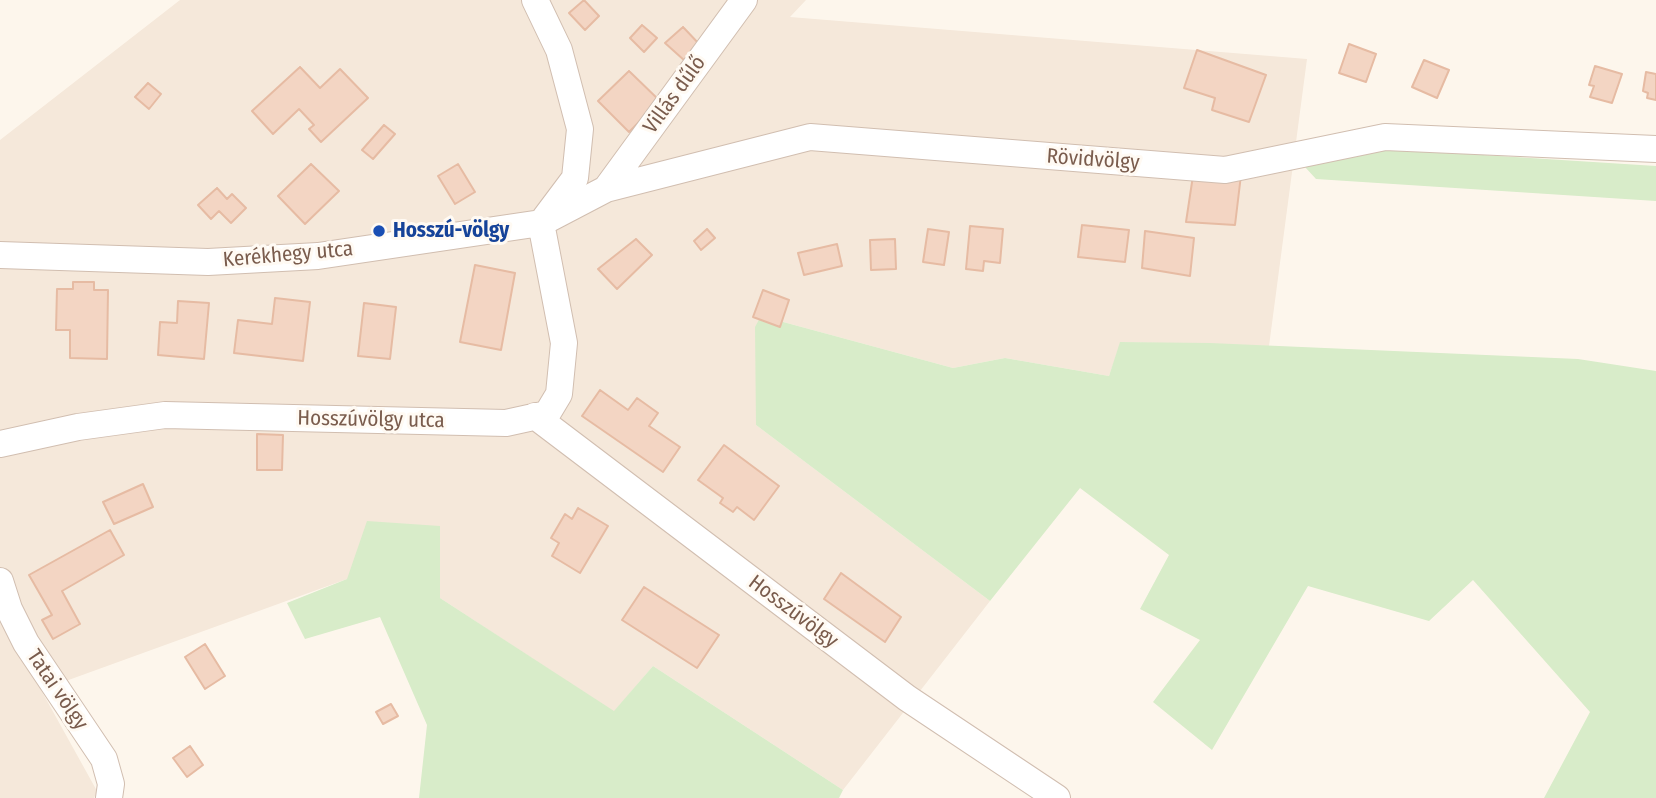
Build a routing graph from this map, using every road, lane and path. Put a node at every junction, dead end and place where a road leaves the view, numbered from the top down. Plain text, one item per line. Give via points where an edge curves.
1 (535, 0) edge
2 (744, 0) edge
3 (1656, 149) edge
4 (606, 189) junction
5 (541, 223) junction
6 (0, 255) edge
7 (535, 416) junction
8 (0, 444) edge
9 (0, 581) edge
10 (109, 798) edge
11 (1057, 798) edge

1 - 5 street via 559,50 580,129 575,178
2 - 4 street, Villás dűlő
3 - 4 street, Rövidvölgy via 1385,137 1225,170 810,137
4 - 5 street, Rövidvölgy
5 - 6 street, Kerékhegy utca via 318,256 208,262
5 - 7 street via 564,343 559,394 547,414
7 - 8 street, Hosszúvölgy utca via 506,423 164,415
7 - 11 street, Hosszúvölgy via 907,698
9 - 10 street, Tatai völgy via 26,643 104,759 111,784

